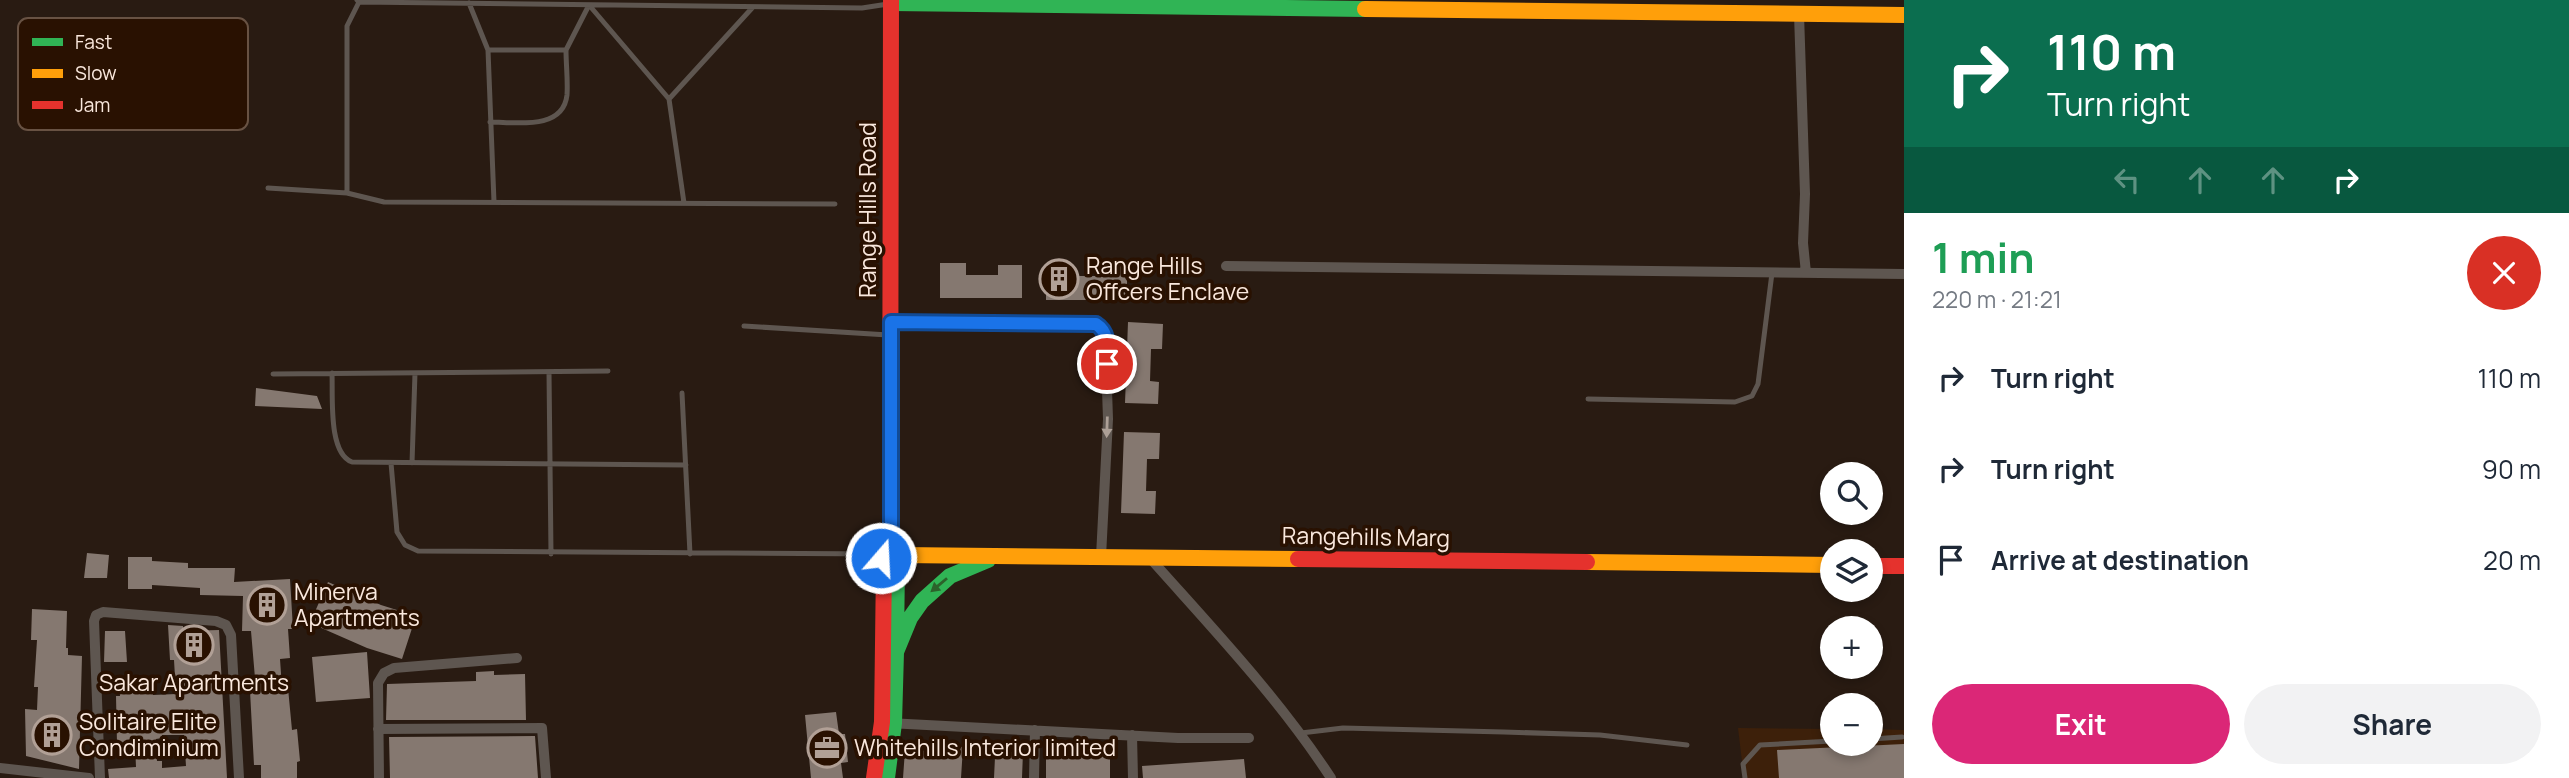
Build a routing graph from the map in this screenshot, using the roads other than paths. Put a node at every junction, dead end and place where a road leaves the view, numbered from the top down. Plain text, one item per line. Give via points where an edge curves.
1 (833, 0) edge
2 (358, 1) edge
3 (891, 2) edge
4 (468, 3) junction
5 (589, 5) junction
6 (753, 7) junction
7 (1767, 7) edge
8 (833, 8) junction
9 (1799, 14) junction
10 (1904, 15) edge
11 (488, 50) junction
12 (566, 50) junction
13 (669, 99) junction
14 (490, 122) junction
15 (268, 188) dead end
16 (347, 193) junction
17 (494, 202) junction
18 (684, 203) junction
19 (835, 204) dead end
20 (1226, 266) dead end
21 (1772, 273) junction
22 (1806, 273) junction
23 (1904, 274) edge
24 (744, 326) dead end
25 (891, 328) junction
26 (549, 372) junction
27 (608, 372) dead end
28 (332, 373) junction
29 (415, 373) junction
30 (273, 374) dead end
31 (682, 393) dead end
32 (1588, 399) dead end
33 (391, 463) junction
34 (412, 463) junction
35 (550, 464) junction
36 (686, 465) junction
37 (551, 554) junction
38 (690, 554) junction
39 (1000, 556) junction
40 (890, 557) junction
41 (1101, 557) junction
42 (1149, 557) junction
43 (1820, 565) edge
44 (1883, 566) edge
45 (1904, 566) edge
46 (896, 652) junction
47 (517, 659) dead end
48 (888, 723) junction
49 (379, 729) junction
50 (1035, 730) junction
51 (1301, 733) junction
52 (1132, 735) junction
53 (1902, 737) dead end
54 (1249, 738) dead end
55 (1883, 738) edge
56 (1820, 742) edge
57 (1687, 745) dead end
58 (0, 768) edge
59 (89, 778) edge
60 (100, 778) edge
61 (239, 778) edge
62 (379, 778) edge
63 (546, 778) edge
64 (874, 778) edge
65 (887, 778) edge
66 (1034, 778) edge
67 (1133, 778) edge
68 (1331, 778) edge
69 (1745, 778) edge

1 - 8 lane
2 - 4 lane
2 - 16 lane via 347,26
3 - 7 main road
3 - 8 lane
3 - 25 main road, Range Hills Road
4 - 5 lane
4 - 11 lane
5 - 6 lane
5 - 12 lane
5 - 13 lane
6 - 8 lane
6 - 13 lane
7 - 9 main road
9 - 10 main road
9 - 22 street
11 - 12 lane
11 - 14 lane
12 - 14 lane via 567,99 555,117 540,122
13 - 18 lane
14 - 17 lane
15 - 16 lane
16 - 17 lane via 384,202
17 - 18 lane
18 - 19 lane
20 - 21 street
21 - 22 street
21 - 32 lane via 1758,384 1752,396 1735,402
22 - 23 street
24 - 25 lane
25 - 40 main road, Range Hills Road
25 -> 41 street via 1089,323 1105,331 1108,419
26 - 27 lane
26 - 29 lane
26 - 35 lane
28 - 29 lane
28 - 30 lane
28 - 33 lane via 338,450 352,462
29 - 34 lane
31 - 36 lane
33 - 34 lane
33 - 37 lane via 397,532 410,549
34 - 35 lane
35 - 36 lane
35 - 37 lane
36 - 38 lane
37 - 38 lane
38 - 40 lane
39 - 40 main road, Rangehills Marg
39 - 41 main road, Rangehills Marg
39 -> 46 main road via 961,570 938,585 910,618
40 - 46 main road, Range Hills Road
40 - 48 main road via 883,684
41 - 42 main road, Rangehills Marg
42 - 43 main road, Rangehills Marg
42 - 51 street
44 - 45 main road
46 - 48 main road, Range Hills Road
47 - 49 street via 388,670 378,683
48 - 50 street
48 - 64 main road
48 - 65 main road
49 - 62 street
49 - 63 street via 542,728
50 - 52 street
50 - 66 street
51 - 57 lane via 1343,728 1504,732 1600,735
51 - 68 street
52 - 54 street
52 - 67 street
53 - 55 lane
56 - 69 lane via 1760,745 1743,764
58 - 59 street
60 - 61 street via 94,621 103,612 226,625 231,635

